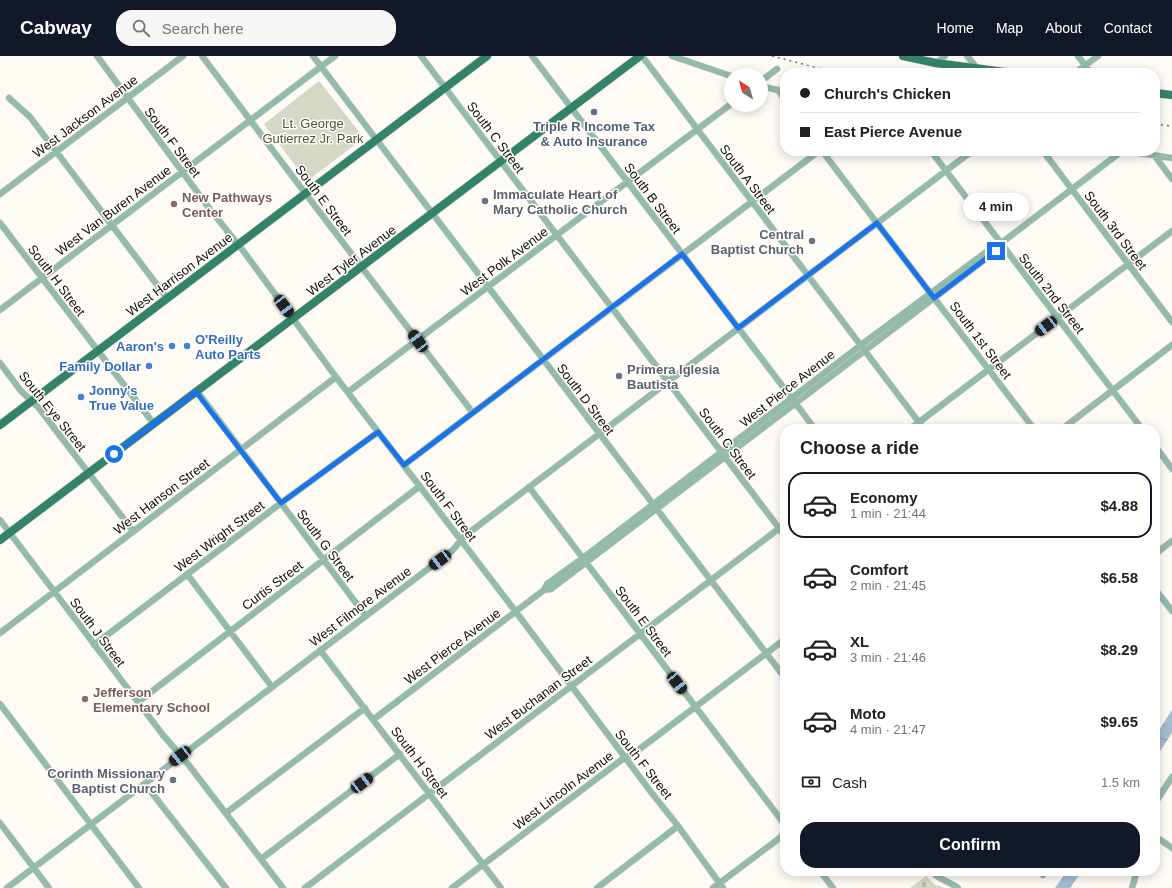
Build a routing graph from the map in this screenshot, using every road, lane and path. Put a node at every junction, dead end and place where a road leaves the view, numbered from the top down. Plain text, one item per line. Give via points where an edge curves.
1 (97, 56) edge
2 (183, 56) edge
3 (202, 56) edge
4 (313, 56) edge
5 (335, 56) edge
6 (421, 56) edge
7 (487, 56) edge
8 (532, 56) edge
9 (641, 56) edge
10 (672, 56) edge
11 (903, 56) edge
12 (945, 56) edge
13 (967, 56) edge
14 (1078, 56) edge
15 (1098, 56) edge
16 (936, 63) junction
17 (1085, 65) junction
18 (321, 67) junction
19 (971, 68) edge
20 (977, 68) edge
21 (1081, 68) edge
22 (1087, 68) edge
23 (777, 69) dead end
24 (724, 74) edge
25 (768, 76) edge
26 (445, 88) junction
27 (768, 88) edge
28 (778, 90) joint
29 (780, 93) edge
30 (1160, 94) edge
31 (1172, 95) edge
32 (9, 98) dead end
33 (127, 99) junction
34 (571, 108) junction
35 (724, 109) edge
36 (250, 120) junction
37 (697, 129) junction
38 (376, 140) junction
39 (56, 152) junction
40 (812, 156) edge
41 (826, 156) edge
42 (935, 156) edge
43 (966, 156) edge
44 (1047, 156) edge
45 (1116, 156) edge
46 (1155, 156) edge
47 (1160, 156) edge
48 (1172, 158) edge
49 (500, 161) junction
50 (946, 171) junction
51 (182, 172) junction
52 (1172, 179) edge
53 (627, 182) junction
54 (1072, 190) junction
55 (305, 193) junction
56 (0, 194) edge
57 (752, 201) junction
58 (432, 213) junction
59 (0, 223) edge
60 (877, 223) junction
61 (112, 225) junction
62 (1172, 231) edge
63 (556, 235) junction
64 (1000, 244) junction
65 (238, 245) junction
66 (682, 254) junction
67 (1128, 264) junction
68 (361, 267) junction
69 (808, 276) junction
70 (42, 278) junction
71 (488, 286) junction
72 (932, 295) junction
73 (167, 298) junction
74 (612, 308) junction
75 (0, 310) edge
76 (294, 318) junction
77 (1058, 318) junction
78 (1172, 322) edge
79 (738, 328) junction
80 (418, 341) junction
81 (1172, 345) edge
82 (863, 348) junction
83 (97, 351) junction
84 (543, 360) junction
85 (0, 363) edge
86 (989, 370) junction
87 (336, 377) junction
88 (668, 382) junction
89 (1113, 391) junction
90 (196, 392) junction
91 (348, 392) junction
92 (31, 401) junction
93 (794, 401) junction
94 (473, 413) junction
95 (919, 422) junction
96 (154, 424) junction
97 (811, 424) edge
98 (916, 424) edge
99 (1030, 424) edge
100 (1069, 424) edge
101 (1138, 424) edge
102 (0, 425) edge
103 (378, 432) junction
104 (599, 434) junction
105 (241, 450) junction
106 (1160, 453) edge
107 (723, 454) junction
108 (404, 465) junction
109 (1172, 469) edge
110 (89, 473) junction
111 (420, 486) junction
112 (529, 487) junction
113 (281, 503) junction
114 (654, 506) junction
115 (0, 520) edge
116 (779, 529) joint
117 (133, 531) junction
118 (10, 533) junction
119 (0, 540) edge
120 (461, 540) junction
121 (1172, 541) edge
122 (1160, 550) edge
123 (324, 560) junction
124 (585, 560) junction
125 (187, 574) junction
126 (711, 580) junction
127 (54, 592) junction
128 (1160, 595) edge
129 (1172, 611) edge
130 (516, 612) junction
131 (366, 615) junction
132 (230, 631) junction
133 (0, 633) edge
134 (640, 634) junction
135 (780, 643) edge
136 (94, 645) junction
137 (320, 650) junction
138 (766, 653) junction
139 (780, 671) edge
140 (570, 686) junction
141 (272, 687) junction
142 (138, 702) junction
143 (0, 704) edge
144 (695, 707) junction
145 (365, 708) junction
146 (374, 719) junction
147 (400, 754) junction
148 (180, 756) junction
149 (624, 758) junction
150 (1172, 777) edge
151 (145, 784) junction
152 (430, 794) junction
153 (1160, 795) edge
154 (226, 813) junction
155 (780, 818) edge
156 (0, 823) edge
157 (91, 824) junction
158 (678, 826) junction
159 (780, 838) edge
160 (1160, 840) edge
161 (1172, 848) edge
162 (261, 859) junction
163 (483, 864) junction
164 (34, 868) junction
165 (824, 876) edge
166 (938, 876) edge
167 (1136, 876) edge
168 (722, 886) edge
169 (6, 888) edge
170 (49, 888) edge
171 (139, 888) edge
172 (226, 888) edge
173 (282, 888) edge
174 (306, 888) edge
175 (452, 888) edge
176 (502, 888) edge
177 (597, 888) edge
178 (713, 888) edge
179 (833, 888) edge
180 (958, 888) edge
181 (1132, 888) edge

1 - 33 street, South F Street
2 - 33 street, West Jackson Avenue
3 - 36 street, South E Street
4 - 18 street, South D Street
5 - 18 street, West Van Buren Avenue
6 - 26 street, South C Street
7 - 26 main road, West Harrison Avenue
8 - 34 street, South B Street
9 - 34 main road, West Tyler Avenue
9 - 37 street, South A Street
10 - 24 street
11 - 16 main road
12 - 16 street
13 - 20 street
14 - 17 street
15 - 17 street
16 - 19 main road
17 - 21 street
17 - 22 street
18 - 36 street, West Van Buren Avenue
18 - 38 street, South D Street
23 - 25 street
26 - 38 main road, West Harrison Avenue
26 - 49 street, South C Street
27 - 28 street
28 - 29 street
30 - 31 main road
32 - 39 street via 30,117
33 - 39 street, West Jackson Avenue
33 - 51 street, South F Street
34 - 49 main road, West Tyler Avenue
34 - 53 street, South B Street
35 - 37 street, West Polk Avenue
36 - 51 street, West Van Buren Avenue
36 - 55 street, South E Street
37 - 53 street, West Polk Avenue
37 - 57 street, South A Street
38 - 55 main road, West Harrison Avenue
38 - 58 street, South D Street
39 - 56 street, West Jackson Avenue
39 - 61 street
40 - 57 street
41 - 60 street, South 1st Street
42 - 50 street, South 2nd Street
43 - 50 street, West Filmore Avenue
44 - 54 street, South 3rd Street
45 - 54 street, West Pierce Avenue
46 - 52 street
47 - 48 street
49 - 58 main road, West Tyler Avenue
49 - 63 street, South C Street
50 - 60 street, West Filmore Avenue
50 - 64 street, South 2nd Street
51 - 61 street, West Van Buren Avenue
51 - 65 street, South F Street
53 - 63 street, West Polk Avenue
53 - 66 street, South B Street
54 - 64 street, West Pierce Avenue
54 - 67 street, South 3rd Street
55 - 65 main road, West Harrison Avenue
55 - 68 street, South E Street
57 - 66 street
57 - 69 street, South A Street
58 - 68 main road, West Tyler Avenue
58 - 71 street, South D Street
59 - 70 street, South H Street
60 - 69 street, West Filmore Avenue
60 - 72 street, South 1st Street
61 - 70 street, West Van Buren Avenue
61 - 73 street
62 - 67 street
63 - 71 street, West Polk Avenue
63 - 74 street, South C Street
64 - 72 street, West Pierce Avenue via 996,251
64 - 77 street, South 2nd Street
65 - 73 main road, West Harrison Avenue
65 - 76 street, South F Street
66 - 74 street
66 - 79 street, South B Street
67 - 77 street
67 - 78 street, South 3rd Street
68 - 76 main road, West Tyler Avenue
68 - 80 street, South E Street
69 - 79 street, West Filmore Avenue
69 - 82 street, South A Street
70 - 75 street, West Van Buren Avenue
70 - 83 street, South H Street
71 - 80 street, West Polk Avenue
71 - 84 street, South D Street
72 - 82 street, West Pierce Avenue
72 - 86 street, South 1st Street
73 - 83 main road, West Harrison Avenue
74 - 84 street
74 - 88 street, South C Street
76 - 87 street, South F Street
76 - 90 main road, West Tyler Avenue
77 - 86 street
77 - 89 street, South 2nd Street
79 - 88 street, West Filmore Avenue
79 - 93 street, South B Street
80 - 91 street, West Polk Avenue
80 - 94 street, South E Street
81 - 89 street
82 - 93 street, West Pierce Avenue
82 - 95 street, South A Street
83 - 92 main road, West Harrison Avenue
83 - 96 street, South H Street
84 - 94 street
84 - 104 street, South D Street
85 - 92 street, South Eye Street
86 - 95 street
86 - 99 street, South 1st Street
87 - 91 street, South F Street
87 - 105 street, West Hanson Street
88 - 104 street, West Filmore Avenue
88 - 107 street, South C Street
89 - 100 street
89 - 101 street, South 2nd Street
90 - 96 main road, West Tyler Avenue
90 - 105 street, South G Street
91 - 103 street, South F Street
92 - 102 main road, West Harrison Avenue
92 - 110 street, South Eye Street
93 - 97 street, South B Street
93 - 107 street, West Pierce Avenue
94 - 108 street
95 - 98 street
96 - 110 main road, West Tyler Avenue
103 - 108 street, South F Street
103 - 113 street, West Wright Street
104 - 112 street, West Filmore Avenue
104 - 114 street, South D Street
105 - 113 street, South G Street
105 - 117 street, West Hanson Street
106 - 109 street
107 - 114 street, West Pierce Avenue
107 - 116 street, South C Street
108 - 111 street, South F Street
110 - 117 street, South Eye Street
110 - 118 main road, West Tyler Avenue
111 - 120 street, South F Street
111 - 123 street, Curtis Street
112 - 120 street, West Filmore Avenue
112 - 124 street, South E Street
113 - 123 street, South G Street
113 - 125 street, West Wright Street
114 - 124 street, West Pierce Avenue
114 - 126 street, South D Street
115 - 118 street, South J Street
116 - 126 street, West Buchanan Street
117 - 127 street, West Hanson Street
118 - 119 main road, West Tyler Avenue
118 - 127 street, South J Street
120 - 130 street, South F Street
120 - 131 street, West Filmore Avenue via 453,550
121 - 122 street
123 - 131 street, South G Street
123 - 132 street, Curtis Street
124 - 130 street, West Pierce Avenue via 551,589 544,590
124 - 134 street, South E Street
125 - 132 street
125 - 136 street, West Wright Street
126 - 134 street, West Buchanan Street
126 - 138 street, South D Street
127 - 133 street, West Hanson Street
127 - 136 street, South J Street
128 - 129 street
130 - 140 street, South F Street
130 - 146 street, West Pierce Avenue
131 - 137 street, West Filmore Avenue
132 - 141 street
132 - 142 street, Curtis Street
134 - 140 street, West Buchanan Street
134 - 144 street, South E Street
135 - 138 street, West Lincoln Avenue
136 - 142 street, South J Street
137 - 141 street, West Filmore Avenue
137 - 145 street, South H Street
138 - 139 street, South D Street
138 - 144 street, West Lincoln Avenue
140 - 149 street, South F Street
140 - 152 street, West Buchanan Street
141 - 148 street, West Filmore Avenue
142 - 148 street, South J Street
143 - 157 street
144 - 149 street, West Lincoln Avenue
144 - 155 street, South E Street
145 - 146 street, South H Street
145 - 154 street
146 - 147 street, South H Street
147 - 152 street, South H Street
147 - 162 street
148 - 151 street, West Filmore Avenue
148 - 154 street, South J Street
149 - 158 street, South F Street
149 - 163 street, West Lincoln Avenue
150 - 153 street
151 - 157 street, West Filmore Avenue
151 - 172 street
152 - 163 street, South H Street
152 - 174 street, West Buchanan Street
154 - 162 street, South J Street
156 - 164 street
157 - 164 street, West Filmore Avenue
157 - 171 street
158 - 168 street, South F Street
158 - 177 street
159 - 168 street
160 - 161 street
162 - 173 street, South J Street
163 - 175 street, West Lincoln Avenue
163 - 176 street, South H Street
164 - 169 street, West Filmore Avenue
164 - 170 street
165 - 179 street
166 - 180 street
167 - 181 street
168 - 178 street

